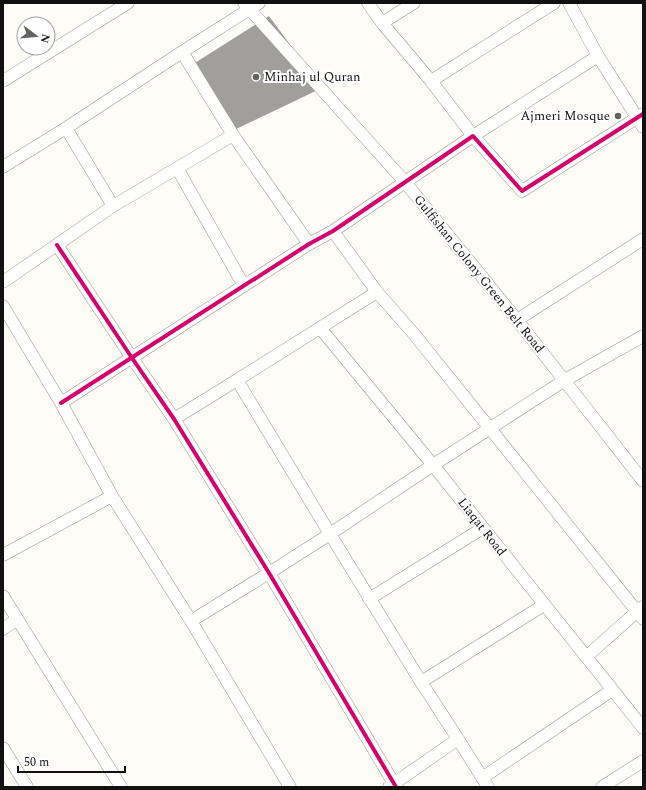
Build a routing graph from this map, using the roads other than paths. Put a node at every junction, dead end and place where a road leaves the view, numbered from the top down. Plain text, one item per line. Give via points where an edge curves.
1 (128, 3) edge
2 (368, 3) edge
3 (414, 3) edge
4 (554, 3) edge
5 (569, 3) edge
6 (250, 5) edge
7 (382, 23) junction
8 (182, 52) junction
9 (598, 56) junction
10 (3, 81) edge
11 (431, 81) junction
12 (641, 120) edge
13 (66, 128) junction
14 (233, 135) junction
15 (473, 136) junction
16 (3, 167) edge
17 (177, 168) junction
18 (405, 182) junction
19 (114, 206) junction
20 (334, 231) junction
21 (643, 239) edge
22 (309, 244) junction
23 (57, 245) junction
24 (3, 282) edge
25 (244, 286) junction
26 (377, 292) junction
27 (3, 306) edge
28 (517, 320) junction
29 (320, 328) junction
30 (642, 339) edge
31 (132, 358) junction
32 (238, 380) junction
33 (565, 380) junction
34 (61, 403) junction
35 (174, 418) junction
36 (489, 429) junction
37 (432, 465) junction
38 (643, 481) edge
39 (112, 496) junction
40 (483, 528) junction
41 (330, 534) junction
42 (3, 555) edge
43 (269, 573) junction
44 (3, 596) edge
45 (370, 599) junction
46 (544, 604) junction
47 (641, 612) edge
48 (17, 619) junction
49 (191, 621) junction
50 (3, 629) edge
51 (586, 657) junction
52 (421, 682) junction
53 (612, 690) junction
54 (643, 728) edge
55 (458, 739) junction
56 (3, 748) edge
57 (643, 761) edge
58 (485, 782) edge
59 (393, 786) edge
60 (27, 787) edge
61 (121, 787) edge
62 (290, 787) edge
63 (602, 787) edge

1 - 10 street
2 - 7 street
3 - 7 street
4 - 11 street
5 - 9 street
6 - 8 street
6 - 18 street, Gulfishan Colony Green Belt Road
7 - 11 street
8 - 13 street
8 - 14 street
9 - 12 street
9 - 15 street
11 - 15 street
12 - 15 street via 522,191
13 - 16 street
13 - 19 street
14 - 17 street
14 - 22 street
15 - 18 street
17 - 19 street
17 - 25 street
18 - 20 street
18 - 28 street, Gulfishan Colony Green Belt Road
19 - 23 street
20 - 22 street
20 - 26 street
21 - 28 street
22 - 25 street
23 - 24 street
23 - 31 street
25 - 31 street
26 - 29 street
26 - 36 street via 414,334
27 - 34 street
28 - 33 street, Gulfishan Colony Green Belt Road
29 - 32 street
29 - 37 street, Liaqat Road
30 - 33 street
31 - 34 street
31 - 35 street
32 - 35 street
32 - 41 street
33 - 36 street
33 - 38 street, Gulfishan Colony Green Belt Road
34 - 39 street
35 - 43 street
36 - 37 street
36 - 47 street
37 - 40 street, Liaqat Road
37 - 41 street
39 - 42 street
39 - 49 street
40 - 45 street
40 - 46 street, Liaqat Road
41 - 43 street
41 - 45 street
43 - 49 street
43 - 59 street
44 - 48 street
45 - 52 street
46 - 51 street, Liaqat Road
46 - 52 street
47 - 51 street
48 - 50 street
48 - 61 street
49 - 62 street
51 - 53 street, Liaqat Road
52 - 55 street
53 - 54 street, Liaqat Road
53 - 58 street
55 - 58 street
55 - 59 street
56 - 60 street
57 - 63 street

